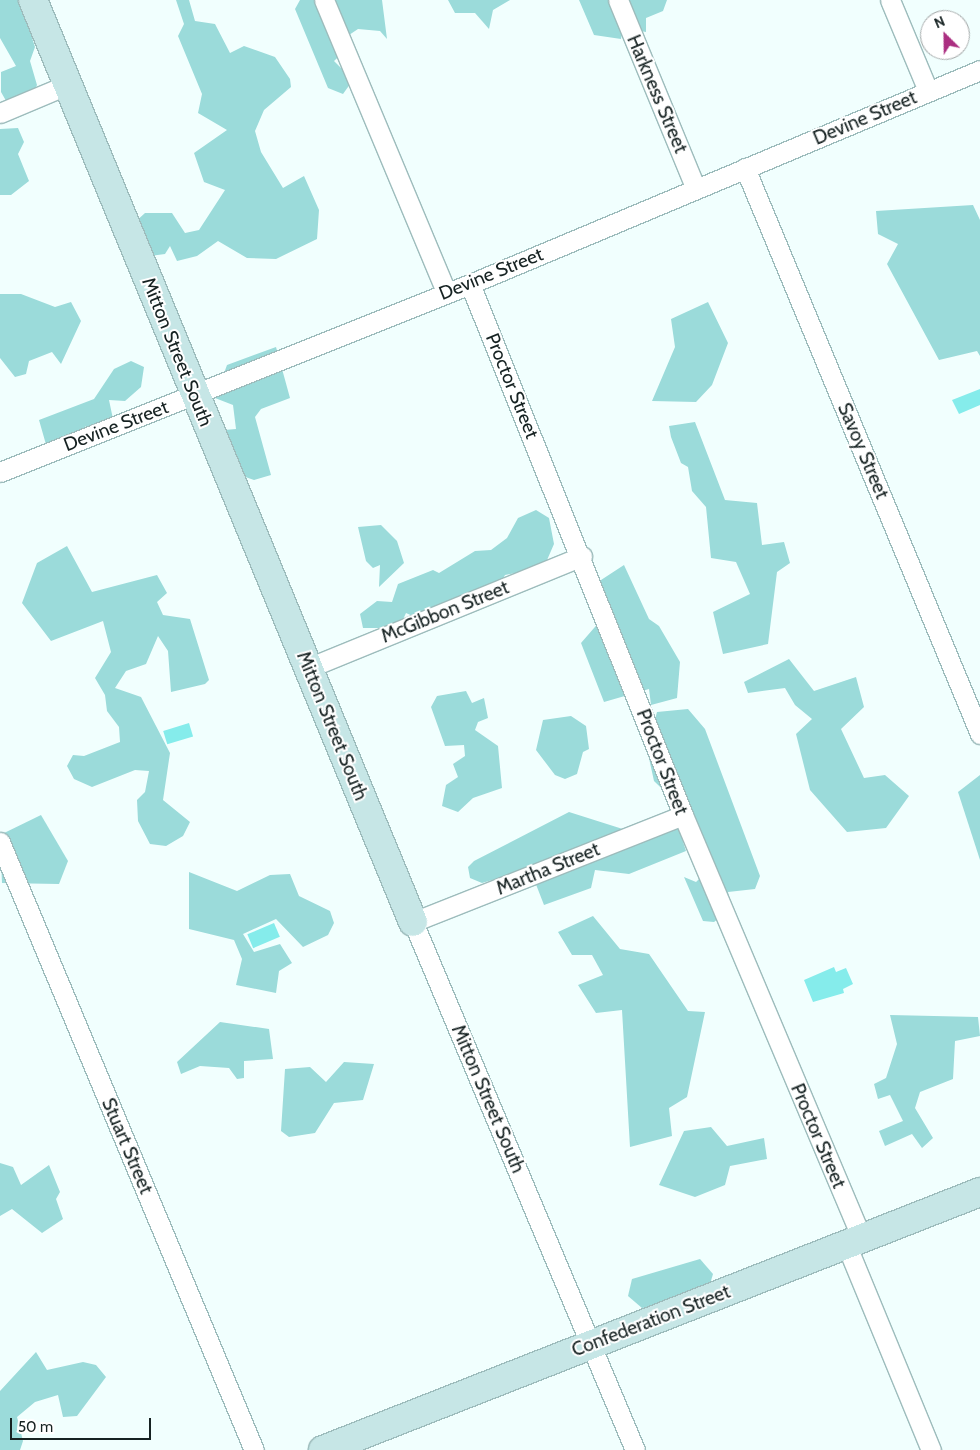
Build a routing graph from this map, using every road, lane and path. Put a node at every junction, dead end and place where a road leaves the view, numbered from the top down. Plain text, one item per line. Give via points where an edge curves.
1 (33, 0) edge
2 (324, 0) edge
3 (618, 0) edge
4 (890, 0) edge
5 (980, 70) edge
6 (69, 84) junction
7 (928, 91) junction
8 (0, 113) edge
9 (745, 168) junction
10 (696, 188) junction
11 (470, 284) junction
12 (446, 292) junction
13 (195, 396) junction
14 (0, 472) edge
15 (582, 556) junction
16 (308, 668) junction
17 (980, 734) edge
18 (683, 815) junction
19 (0, 842) edge
20 (413, 922) junction
21 (980, 1192) edge
22 (854, 1241) junction
23 (592, 1344) junction
24 (254, 1450) edge
25 (323, 1450) edge
26 (635, 1450) edge
27 (931, 1450) edge

1 - 6 street, Mitton Street South
2 - 12 street
3 - 10 street, Harkness Street
4 - 7 street
5 - 7 street, Devine Street
6 - 8 street
6 - 13 street, Mitton Street South
7 - 9 street, Devine Street
9 - 10 street, Devine Street
9 - 17 street, Savoy Street
10 - 11 street, Devine Street
11 - 12 street, Devine Street
11 - 15 street, Proctor Street
12 - 13 street, Devine Street
13 - 14 street, Devine Street
13 - 16 street, Mitton Street South
15 - 16 street, McGibbon Street
15 - 18 street, Proctor Street
16 - 20 street, Mitton Street South
18 - 20 street, Martha Street
18 - 22 street, Proctor Street
19 - 24 street, Stuart Street
20 - 23 street, Mitton Street South
21 - 22 street, Confederation Street
22 - 23 street, Confederation Street
22 - 27 street, Proctor Street
23 - 25 street, Confederation Street
23 - 26 street, Mitton Street South

